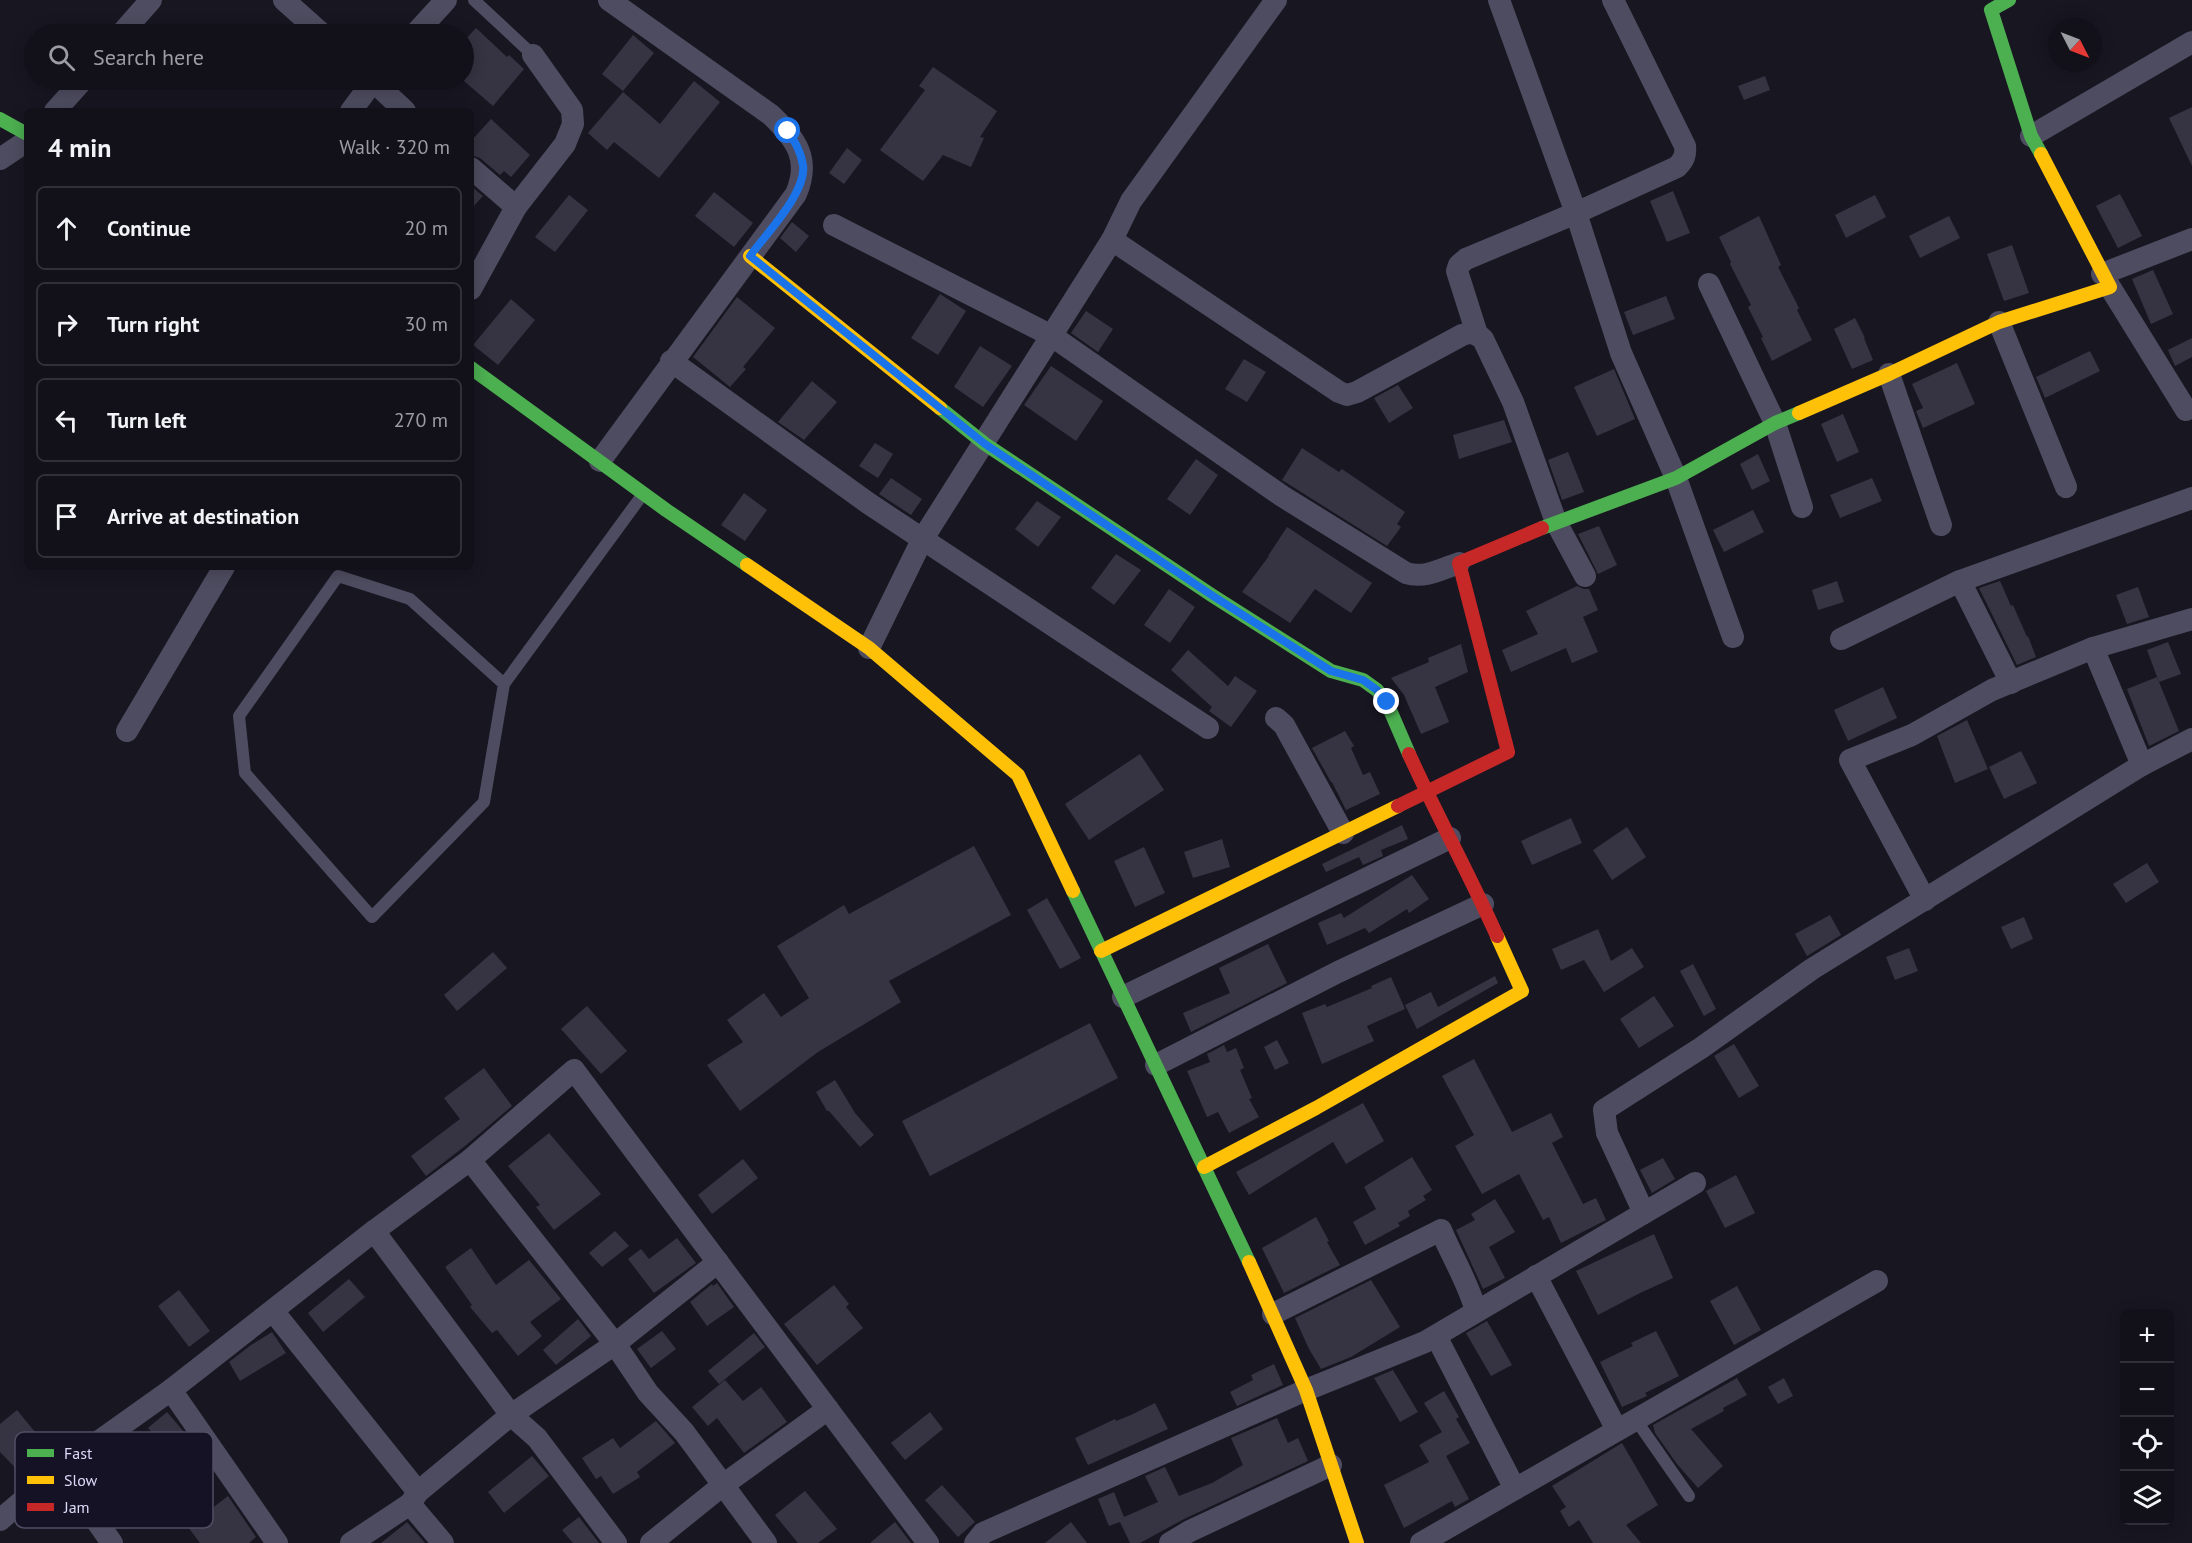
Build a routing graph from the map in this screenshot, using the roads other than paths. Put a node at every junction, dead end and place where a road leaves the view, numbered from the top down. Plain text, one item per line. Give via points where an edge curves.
1 (151, 0) edge
2 (284, 0) edge
3 (446, 0) edge
4 (474, 0) edge
5 (609, 0) edge
6 (1276, 0) edge
7 (1499, 0) edge
8 (1613, 0) edge
9 (2009, 0) edge
10 (130, 24) edge
11 (311, 24) edge
12 (424, 24) edge
13 (2192, 42) edge
14 (534, 55) joint
15 (73, 90) edge
16 (366, 90) edge
17 (383, 90) edge
18 (58, 108) edge
19 (353, 108) edge
20 (402, 108) edge
21 (0, 119) edge
22 (24, 132) edge
23 (2031, 136) junction
24 (24, 143) edge
25 (0, 159) edge
26 (474, 171) edge
27 (516, 207) junction
28 (1576, 213) junction
29 (834, 225) dead end
30 (2192, 239) edge
31 (1112, 240) junction
32 (750, 256) junction
33 (2106, 280) junction
34 (474, 284) edge
35 (1709, 284) dead end
36 (1999, 322) junction
37 (1477, 334) junction
38 (1052, 336) junction
39 (671, 361) junction
40 (474, 371) edge
41 (1889, 374) junction
42 (2186, 410) dead end
43 (1775, 423) junction
44 (985, 444) junction
45 (600, 461) junction
46 (1676, 478) junction
47 (2066, 487) dead end
48 (644, 493) junction
49 (2192, 498) edge
50 (1802, 507) dead end
51 (1556, 522) junction
52 (1941, 525) dead end
53 (922, 540) junction
54 (1460, 562) junction
55 (222, 570) edge
56 (1585, 576) dead end
57 (1960, 581) junction
58 (2192, 619) edge
59 (1733, 637) dead end
60 (1841, 639) dead end
61 (869, 648) junction
62 (2093, 648) junction
63 (2011, 683) junction
64 (504, 684) junction
65 (1276, 718) dead end
66 (1208, 728) dead end
67 (127, 731) dead end
68 (2192, 740) edge
69 (2142, 765) junction
70 (1426, 792) junction
71 (1342, 833) junction
72 (1450, 838) junction
73 (1925, 900) junction
74 (1483, 904) junction
75 (1101, 951) junction
76 (1123, 997) junction
77 (1156, 1065) junction
78 (470, 1160) junction
79 (1204, 1167) junction
80 (1695, 1183) dead end
81 (1644, 1213) junction
82 (374, 1231) junction
83 (718, 1262) junction
84 (1536, 1276) junction
85 (1877, 1281) dead end
86 (273, 1311) junction
87 (1476, 1311) junction
88 (1273, 1314) junction
89 (1436, 1335) junction
90 (615, 1344) junction
91 (171, 1390) junction
92 (1306, 1390) junction
93 (828, 1409) junction
94 (511, 1415) junction
95 (1627, 1425) junction
96 (112, 1432) edge
97 (200, 1432) edge
98 (213, 1451) edge
99 (1331, 1466) junction
100 (723, 1485) junction
101 (1515, 1489) junction
102 (1689, 1496) dead end
103 (414, 1498) junction
104 (15, 1507) edge
105 (0, 1520) edge
106 (101, 1528) edge
107 (112, 1543) edge
108 (277, 1543) edge
109 (351, 1543) edge
110 (443, 1543) edge
111 (616, 1543) edge
112 (651, 1543) edge
113 (766, 1543) edge
114 (928, 1543) edge
115 (975, 1543) edge
116 (1170, 1543) edge
117 (1357, 1543) edge
118 (1421, 1543) edge

1 - 10 street
2 - 11 street
3 - 12 street
4 - 14 lane
5 - 32 street via 758,103 788,131 798,147 803,166 796,194
6 - 31 street via 1131,201
7 - 28 street
8 - 28 street via 1686,154 1677,167
9 - 23 street via 1992,10
13 - 23 street
14 - 27 street via 573,110 573,124 565,144
15 - 18 street
16 - 19 street
17 - 20 street
21 - 22 street
23 - 33 street
24 - 25 street
26 - 27 street
27 - 34 street
28 - 37 street via 1466,259 1460,265 1457,271
28 - 46 street via 1621,353
29 - 38 street
30 - 33 street
31 - 37 street via 1347,395 1462,336
31 - 38 street
32 - 39 street
32 - 44 street
33 - 36 street
33 - 42 street
35 - 43 street
36 - 41 street
36 - 47 street
37 - 51 street via 1513,402
38 - 44 street
38 - 54 street via 1282,496 1406,573 1426,575
39 - 45 street
39 - 53 street
40 - 45 street
41 - 43 street
41 - 52 street
43 - 46 street
43 - 50 street
44 - 53 street
44 - 70 street via 1331,671 1363,680 1377,690 1387,702
45 - 48 street
46 - 51 street
46 - 59 street
48 - 61 street
48 - 64 lane
49 - 57 street
51 - 54 street
51 - 56 street
53 - 61 street
53 - 66 street
54 - 70 street via 1508,752
55 - 67 street
57 - 60 street
57 - 63 street
58 - 62 street
61 - 75 street via 1018,775
62 - 63 street
62 - 69 street
63 - 73 street via 1912,735 1850,760
64 - 64 lane via 484,802 372,917 245,773 239,716 338,576 410,599
65 - 71 street via 1284,725
68 - 69 street
69 - 73 street
70 - 71 street
70 - 72 street
71 - 75 street
72 - 74 street
72 - 76 street
73 - 81 street via 1812,969 1701,1048 1604,1110 1607,1133
74 - 77 street via 1338,972
74 - 79 street via 1521,991
75 - 76 street
76 - 77 street
77 - 79 street
78 - 82 street
78 - 83 street via 574,1070
78 - 90 street
79 - 88 street
80 - 81 street
81 - 84 street
82 - 86 street
82 - 94 street
83 - 90 street
83 - 93 street
84 - 87 street
84 - 95 street
85 - 95 street
86 - 91 street
86 - 103 street
87 - 88 street via 1441,1230
87 - 89 street
88 - 92 street
89 - 92 street
89 - 101 street
90 - 94 street
90 - 100 street via 648,1394 684,1432
91 - 96 street
91 - 97 street
92 - 99 street
92 - 115 street via 983,1533
93 - 100 street
93 - 114 street
94 - 103 street
94 - 111 street via 537,1438
95 - 101 street
95 - 102 lane
98 - 108 street
99 - 116 street
99 - 117 street
100 - 112 street
100 - 113 street
101 - 118 street
103 - 109 street
103 - 110 street
104 - 105 street
106 - 107 street

